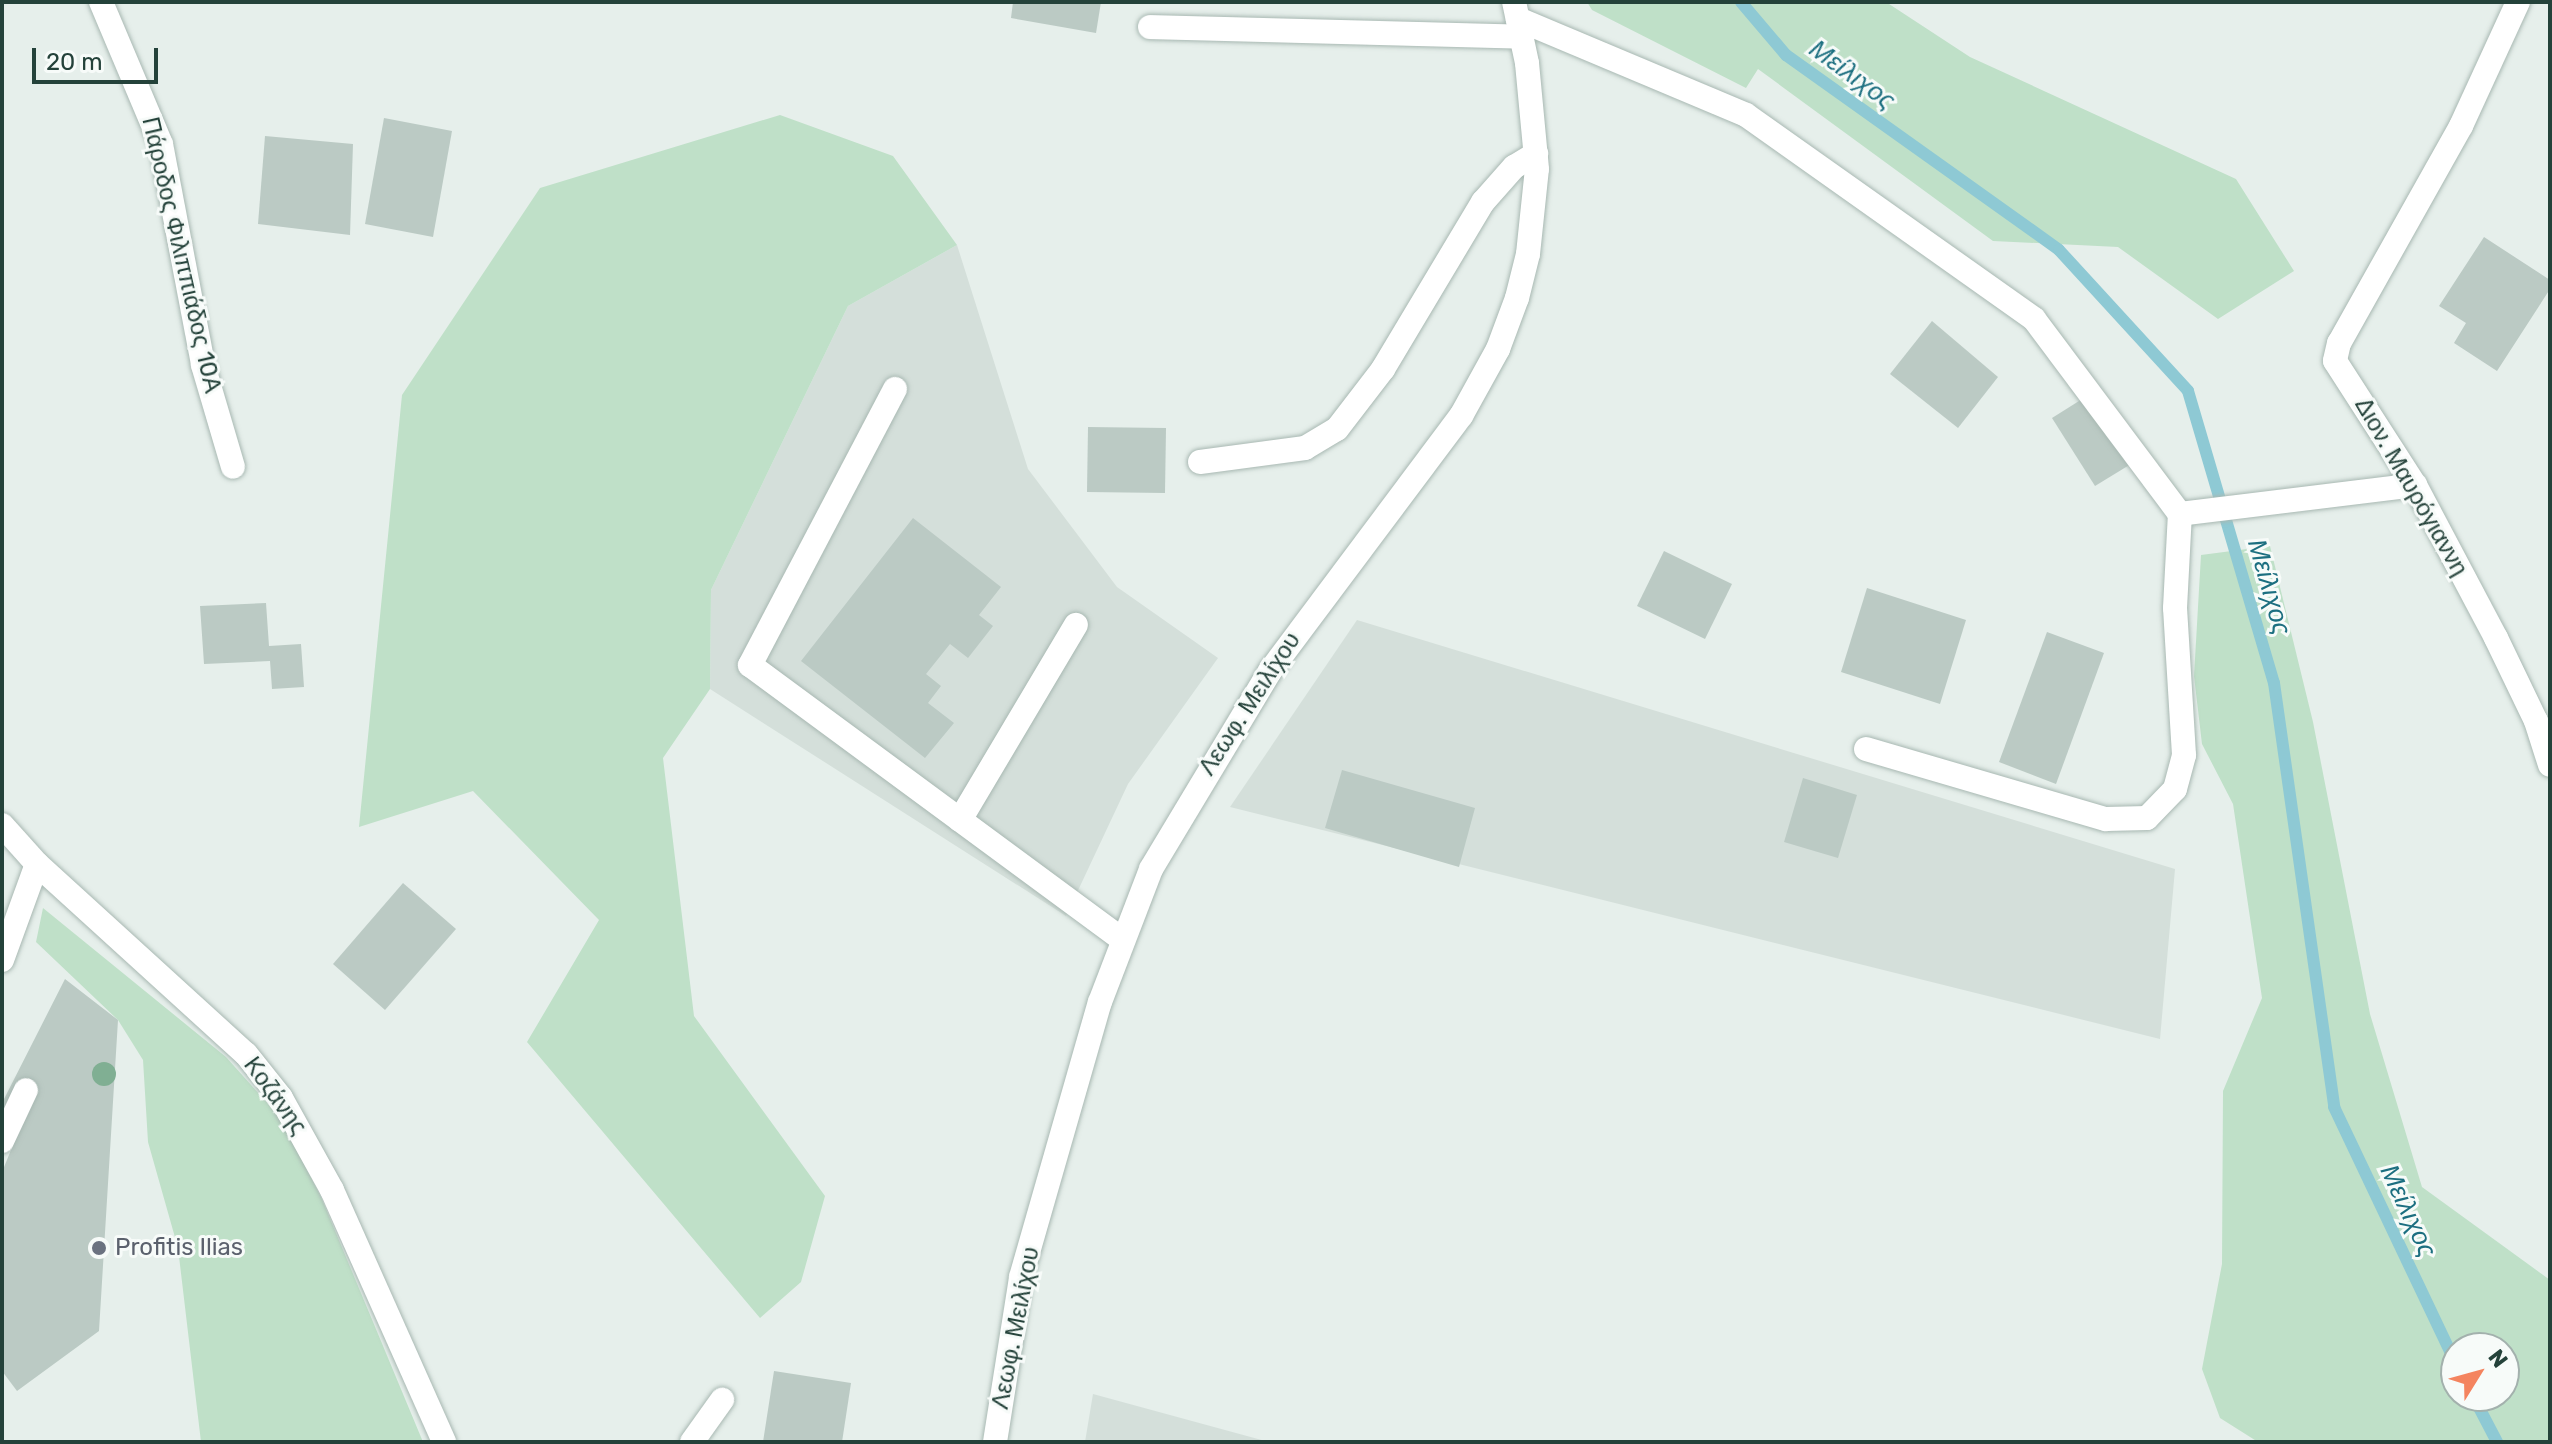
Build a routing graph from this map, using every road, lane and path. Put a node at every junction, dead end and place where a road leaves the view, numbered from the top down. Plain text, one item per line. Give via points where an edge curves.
1 (101, 2) edge
2 (2518, 2) edge
3 (1518, 19) edge
4 (1150, 27) dead end
5 (1536, 154) junction
6 (895, 389) dead end
7 (1200, 462) dead end
8 (233, 467) dead end
9 (2415, 485) junction
10 (2188, 513) junction
11 (1076, 625) dead end
12 (1866, 749) dead end
13 (2550, 765) edge
14 (960, 820) junction
15 (2, 825) edge
16 (37, 864) junction
17 (1121, 939) junction
18 (2, 960) edge
19 (26, 1090) dead end
20 (2, 1141) edge
21 (722, 1400) dead end
22 (444, 1442) edge
23 (692, 1442) edge
24 (995, 1442) edge

1 - 8 street, Πάροδος Φιλιππιάδος 10Α via 161,144 203,365
2 - 9 street, Διον. Μαυρόγιαννη via 2461,126 2335,355 2338,368
3 - 4 street
3 - 5 street, Λεωφ. Μειλίχου
3 - 10 street via 1746,115 2034,319
5 - 7 street via 1490,192 1383,369 1337,429 1305,448
5 - 17 street, Λεωφ. Μειλίχου via 1528,254 1494,357 1449,435 1311,613 1228,734 1158,856
6 - 14 street via 750,665
9 - 10 street
9 - 13 street, Διον. Μαυρόγιαννη via 2517,678
10 - 12 street via 2175,608 2184,755 2175,789 2156,812 2137,821 2106,819
11 - 14 street
14 - 17 street
15 - 16 street, Κοζάνης
16 - 18 street
16 - 22 street, Κοζάνης via 246,1054 281,1098 332,1190
17 - 24 street, Λεωφ. Μειλίχου via 1021,1277
19 - 20 street
21 - 23 street

